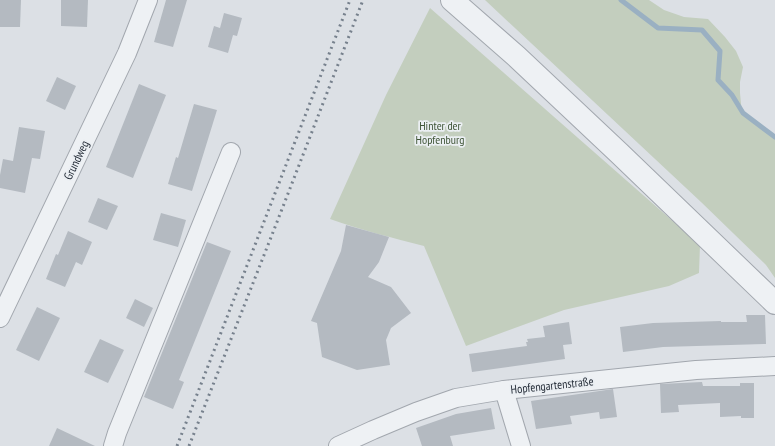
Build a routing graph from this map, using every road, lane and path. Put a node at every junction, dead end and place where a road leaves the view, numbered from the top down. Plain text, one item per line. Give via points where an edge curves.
1 (148, 0) edge
2 (452, 0) edge
3 (231, 152) dead end
4 (775, 303) edge
5 (0, 318) edge
6 (775, 366) edge
7 (504, 390) junction
8 (113, 446) edge
9 (338, 446) edge
10 (521, 446) edge

1 - 5 street, Grundweg via 127,53
2 - 4 street via 619,153
3 - 8 street
6 - 7 street, Hopfengartenstraße via 696,370
7 - 9 street, Hopfengartenstraße via 456,398 416,412
7 - 10 street

